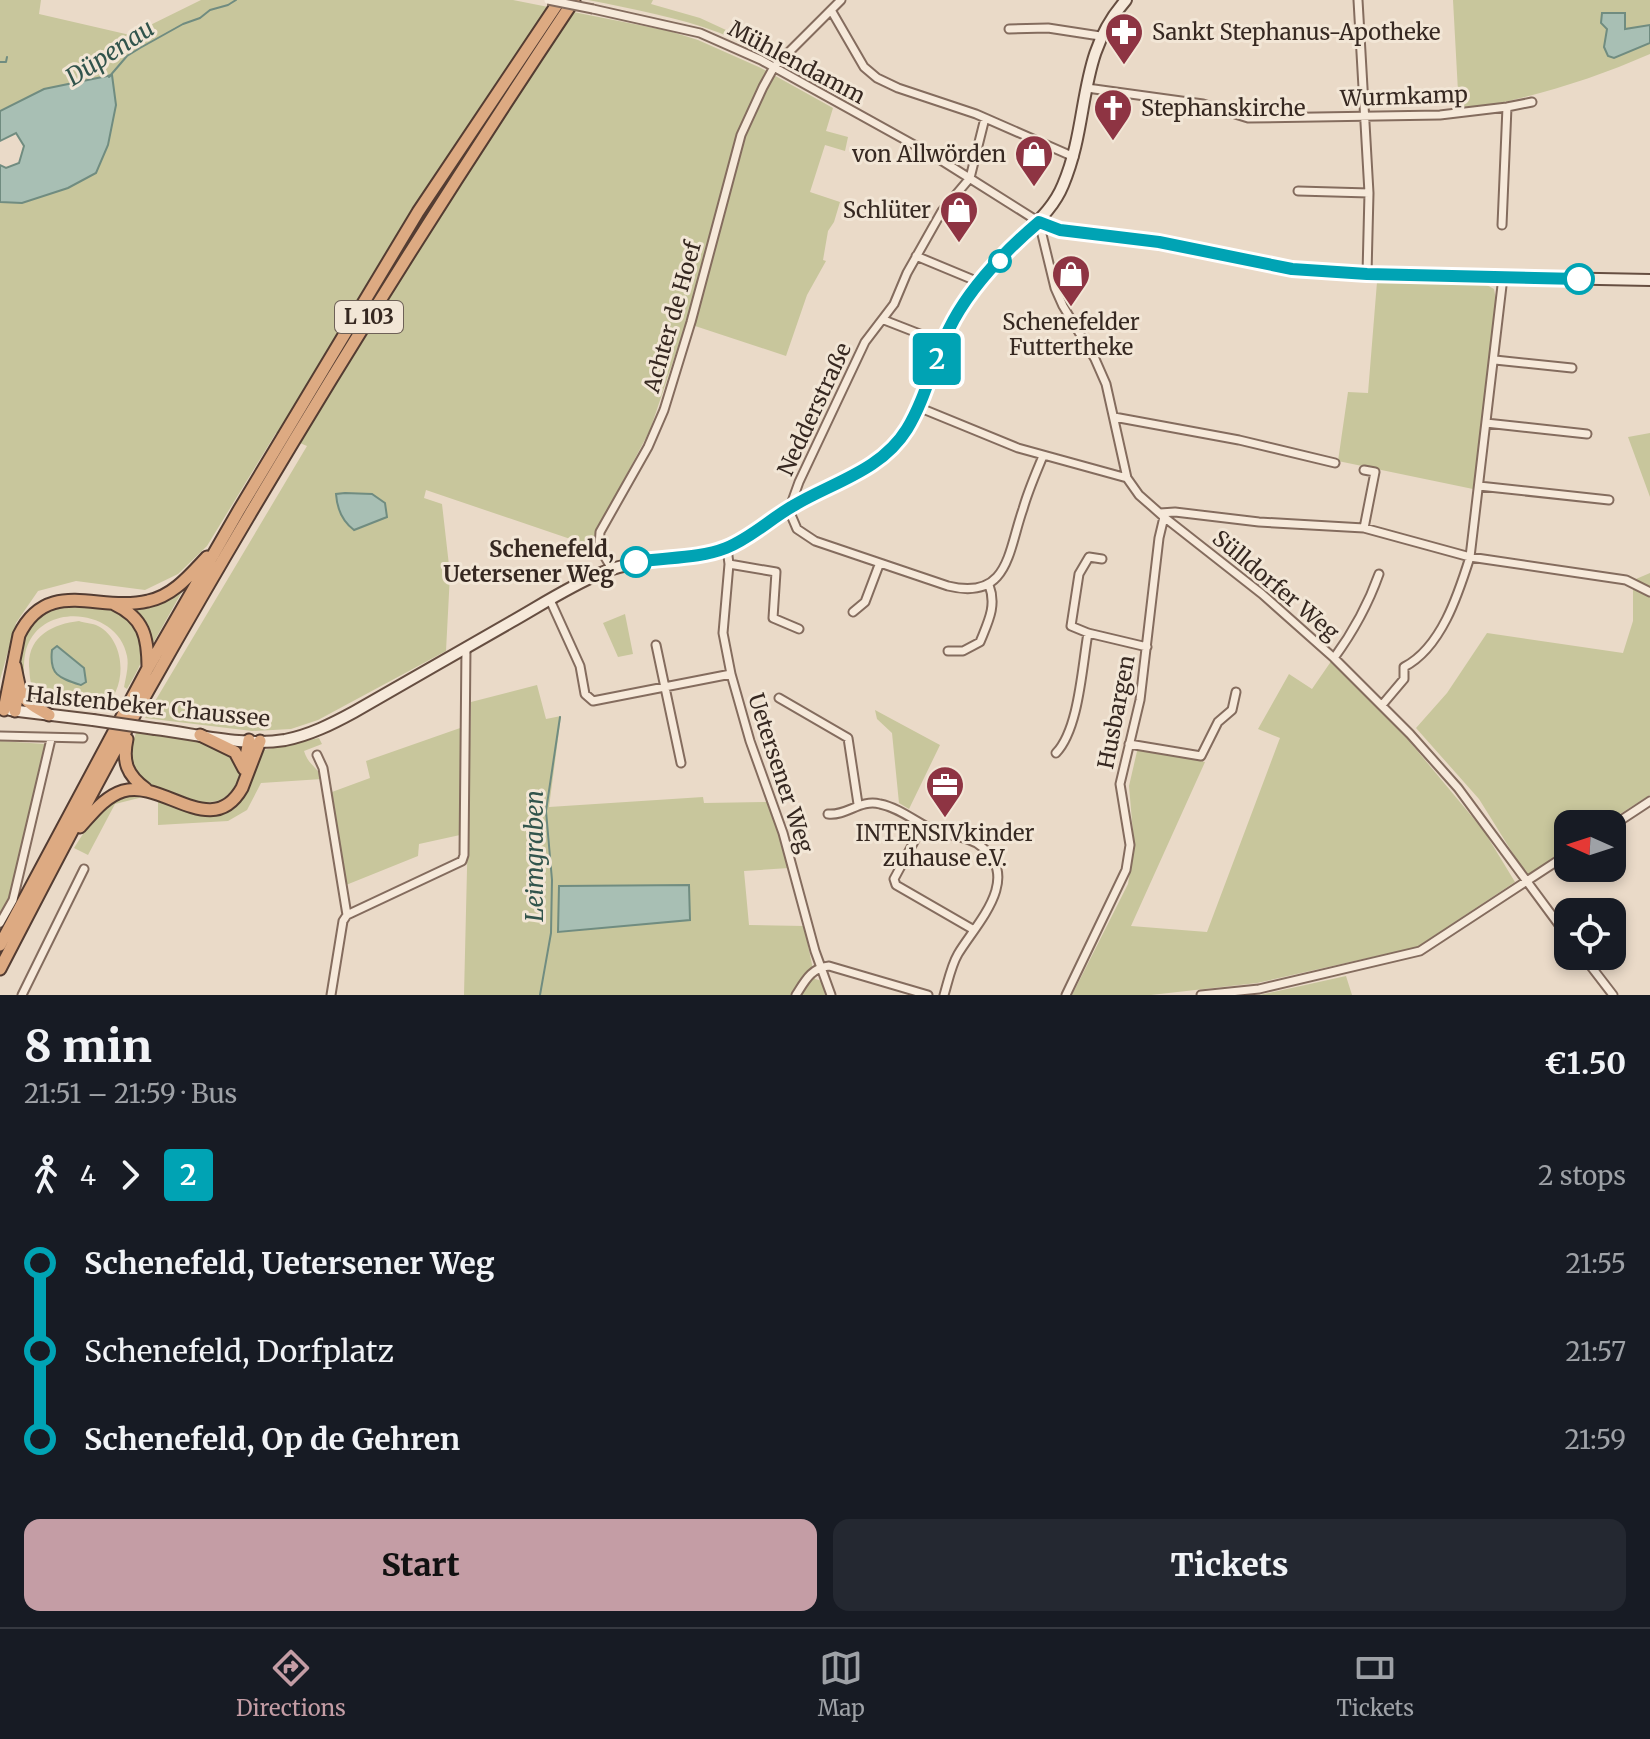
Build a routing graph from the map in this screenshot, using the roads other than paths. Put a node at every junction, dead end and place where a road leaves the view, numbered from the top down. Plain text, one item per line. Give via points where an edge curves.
1 (548, 0) edge
2 (560, 0) edge
3 (574, 0) edge
4 (841, 0) edge
5 (1126, 0) edge
6 (1358, 0) edge
7 (831, 10) junction
8 (1009, 29) dead end
9 (1100, 36) junction
10 (774, 67) junction
11 (1087, 88) junction
12 (1532, 102) dead end
13 (1507, 107) junction
14 (1363, 116) junction
15 (985, 118) junction
16 (1074, 157) junction
17 (970, 178) junction
18 (1298, 191) dead end
19 (1369, 193) junction
20 (1039, 222) junction
21 (1502, 225) dead end
22 (916, 256) junction
23 (1367, 274) junction
24 (1503, 277) junction
25 (1650, 280) edge
26 (981, 283) junction
27 (884, 320) junction
28 (943, 343) junction
29 (1495, 360) junction
30 (1572, 368) dead end
31 (918, 407) junction
32 (1114, 417) junction
33 (1486, 423) junction
34 (1587, 434) dead end
35 (1043, 456) junction
36 (1335, 463) dead end
37 (1364, 470) dead end
38 (1127, 478) junction
39 (1479, 486) junction
40 (1609, 500) dead end
41 (790, 507) junction
42 (1162, 515) junction
43 (1364, 528) junction
44 (221, 542) junction
45 (727, 548) junction
46 (1470, 557) junction
47 (1102, 559) dead end
48 (729, 564) junction
49 (879, 565) junction
50 (612, 569) junction
51 (1379, 574) dead end
52 (989, 585) junction
53 (1650, 592) edge
54 (550, 600) junction
55 (113, 604) junction
56 (853, 612) dead end
57 (799, 629) dead end
58 (1088, 633) junction
59 (656, 645) dead end
60 (466, 647) junction
61 (1147, 647) junction
62 (948, 651) dead end
63 (1334, 658) junction
64 (14, 661) junction
65 (148, 668) junction
66 (731, 674) junction
67 (665, 688) junction
68 (18, 689) junction
69 (1236, 692) dead end
70 (779, 698) dead end
71 (1382, 705) junction
72 (6, 710) edge
73 (49, 715) junction
74 (129, 726) junction
75 (200, 735) junction
76 (0, 736) edge
77 (83, 738) dead end
78 (51, 739) junction
79 (254, 741) junction
80 (1129, 744) junction
81 (1056, 753) dead end
82 (317, 755) dead end
83 (681, 763) dead end
84 (244, 769) junction
85 (242, 788) junction
86 (149, 791) junction
87 (1650, 801) edge
88 (858, 804) junction
89 (828, 814) dead end
90 (1626, 817) edge
91 (923, 825) junction
92 (68, 841) junction
93 (1554, 863) edge
94 (84, 869) dead end
95 (1525, 882) junction
96 (347, 915) junction
97 (1554, 919) edge
98 (0, 923) edge
99 (974, 930) junction
100 (0, 945) edge
101 (822, 967) junction
102 (0, 969) edge
103 (1594, 970) edge
104 (22, 995) edge
105 (331, 995) edge
106 (796, 995) edge
107 (831, 995) edge
108 (928, 995) edge
109 (944, 995) edge
110 (1066, 995) edge
111 (1201, 995) edge
112 (1613, 995) edge

1 - 10 street, Mühlendamm, bridge via 700,33
2 - 44 highway, L 103 via 418,212
3 - 74 highway, L 103 via 415,242
4 - 7 street, Achter de Hoef
5 - 9 main road
6 - 14 street
7 - 10 street, Achter de Hoef
7 - 15 street via 873,75
8 - 9 street
9 - 11 main road
10 - 17 street, Mühlendamm
10 - 50 street, Achter de Hoef via 741,135 664,410 600,532 599,547
11 - 14 street, Wurmkamp via 1195,102 1248,118
11 - 16 main road
12 - 13 street, Wurmkamp
13 - 14 street, Wurmkamp
13 - 21 street
14 - 19 street
15 - 16 street
15 - 17 street, Nedderstraße
16 - 20 main road via 1061,190
17 - 20 street, Mühlendamm
17 - 22 street, Nedderstraße via 942,211
18 - 19 street
19 - 23 street
20 - 23 main road via 1278,267
20 - 26 main road
20 - 32 street, Sülldorfer Weg via 1055,288 1095,359
22 - 26 street
22 - 27 street, Nedderstraße
23 - 24 main road
24 - 25 main road
24 - 29 street
26 - 28 main road
27 - 28 street
27 - 41 street, Nedderstraße via 865,342
28 - 31 main road
29 - 30 street
29 - 33 street
31 - 35 street
31 - 41 main road via 897,444 883,457
32 - 36 street
32 - 38 street, Sülldorfer Weg
33 - 34 street
33 - 39 street
35 - 38 street
35 - 52 street via 1006,566
37 - 43 street via 1375,472
38 - 42 street, Sülldorfer Weg
39 - 40 street
39 - 46 street
41 - 45 main road
41 - 49 street via 802,534
42 - 43 street
42 - 61 street, Husbargen
42 - 63 street, Sülldorfer Weg
43 - 46 street
44 - 55 highway, L 103 via 167,594
44 - 65 highway, L 103
45 - 48 street, Uetersener Weg
45 - 50 main road, Halstenbeker Chaussee
46 - 53 street via 1626,580
46 - 71 street via 1458,595 1436,634 1418,660 1404,667 1404,679
47 - 58 street via 1089,557 1079,574 1071,626
48 - 57 street via 776,572 773,618
48 - 66 street, Uetersener Weg via 723,633
49 - 52 street via 961,589
49 - 56 street via 865,602
50 - 54 main road, Halstenbeker Chaussee
51 - 63 street
52 - 62 street via 993,609 980,642 963,651
54 - 60 main road, Halstenbeker Chaussee
54 - 67 street via 589,698 598,701
55 - 64 highway, L 103 via 60,600 39,609 19,635
55 - 65 highway via 142,625
58 - 61 street
58 - 81 street via 1073,724
59 - 67 street
60 - 79 main road, Halstenbeker Chaussee via 330,725 283,740
60 - 96 street via 462,861
61 - 80 street, Husbargen
63 - 71 street, Sülldorfer Weg
64 - 68 highway, L 103
64 - 72 highway, L 103
65 - 100 highway, L 103
66 - 67 street
66 - 101 street, Uetersener Weg
67 - 83 street
68 - 72 highway, L 103
68 - 73 highway via 28,703
69 - 80 street via 1232,710 1218,722 1201,756
70 - 88 street via 848,738
71 - 95 street, Sülldorfer Weg via 1458,788
72 - 73 main road, Halstenbeker Chaussee
73 - 75 main road, Halstenbeker Chaussee, bridge
74 - 86 highway, L 103 via 125,764
74 - 92 highway, L 103
75 - 79 main road, Halstenbeker Chaussee
75 - 84 highway via 235,752
76 - 78 street
77 - 78 street
78 - 98 street via 13,900
79 - 84 highway
79 - 85 highway
80 - 110 street, Husbargen via 1120,784 1130,845 1126,870
82 - 96 street
84 - 85 highway
85 - 86 highway, L 103 via 229,804 207,810
86 - 92 highway, L 103 via 113,795
87 - 90 street
88 - 89 street
88 - 91 street via 882,804
91 - 99 street via 972,841 995,865 996,892
91 - 99 street via 894,879 896,885
92 - 102 highway, L 103
93 - 95 street
94 - 104 street
95 - 97 street, Sülldorfer Weg
95 - 111 street via 1420,951 1259,989
96 - 105 street
99 - 109 street via 954,963
101 - 106 street via 810,973
101 - 107 street, Uetersener Weg
101 - 108 street
103 - 112 street

